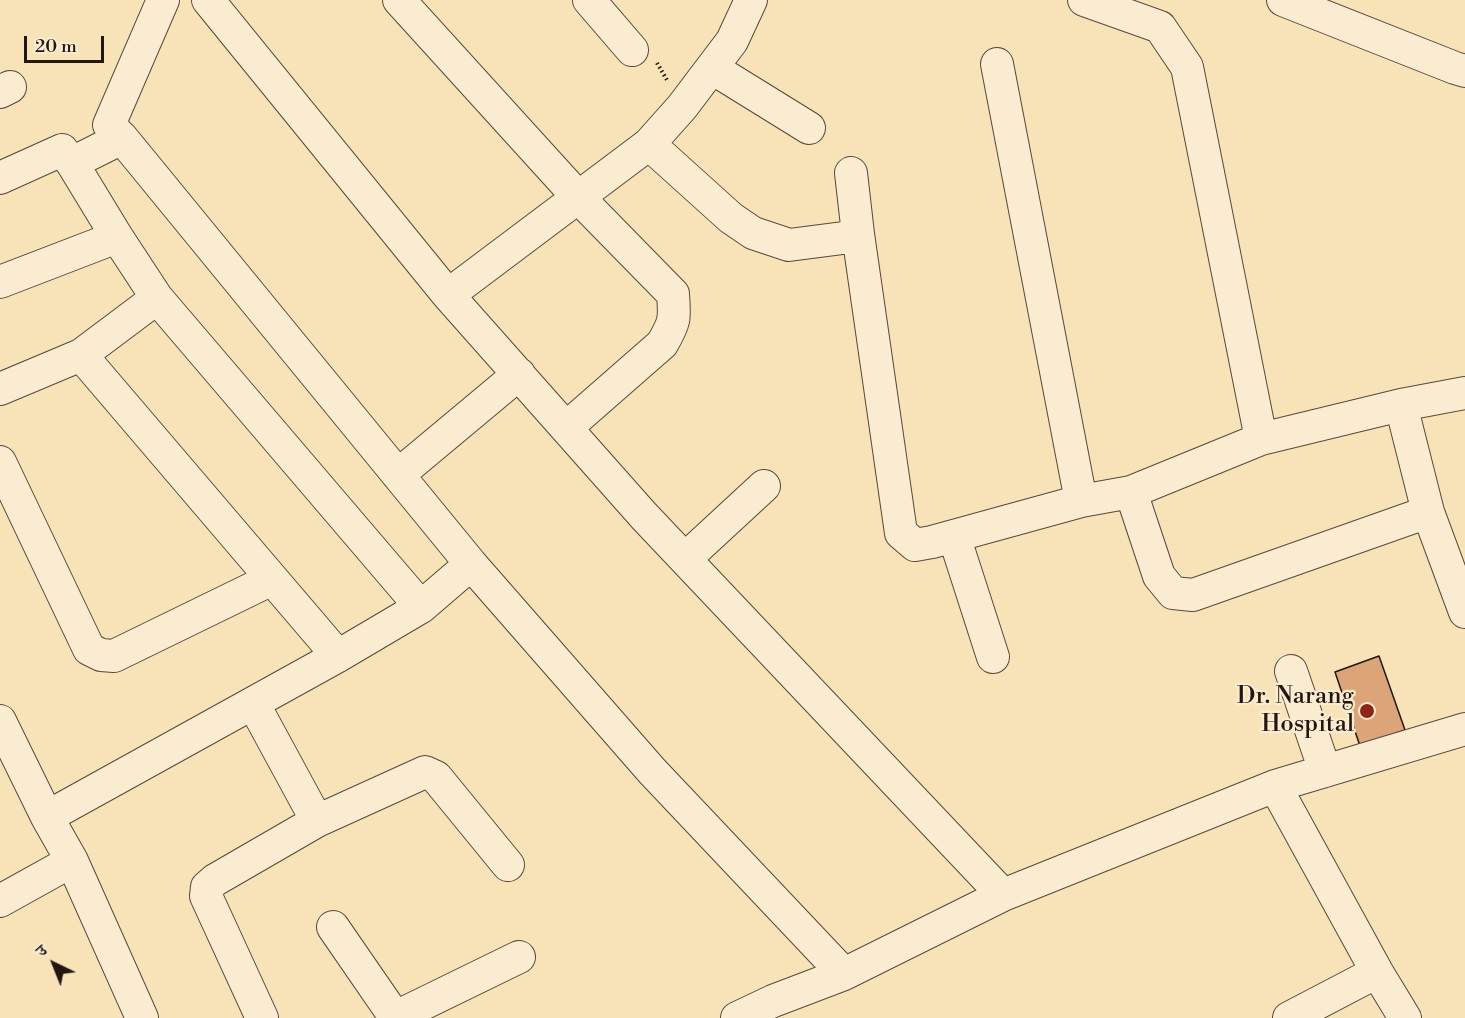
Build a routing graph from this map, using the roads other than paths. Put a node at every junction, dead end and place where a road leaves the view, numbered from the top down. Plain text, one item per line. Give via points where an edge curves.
1 (163, 0) edge
2 (207, 0) edge
3 (399, 0) edge
4 (589, 0) edge
5 (751, 0) edge
6 (1084, 0) edge
7 (1283, 0) edge
8 (632, 50) dead end
9 (997, 64) dead end
10 (712, 68) junction
11 (1465, 71) edge
12 (809, 128) dead end
13 (122, 138) junction
14 (649, 144) junction
15 (72, 163) junction
16 (851, 173) dead end
17 (0, 178) edge
18 (578, 197) junction
19 (858, 234) junction
20 (117, 237) junction
21 (0, 282) edge
22 (448, 295) junction
23 (157, 298) junction
24 (81, 354) junction
25 (519, 374) junction
26 (0, 389) edge
27 (1465, 393) edge
28 (1401, 405) junction
29 (566, 428) junction
30 (1261, 440) junction
31 (0, 462) edge
32 (398, 475) junction
33 (764, 486) dead end
34 (1131, 492) junction
35 (1081, 501) junction
36 (1428, 512) junction
37 (954, 536) junction
38 (685, 559) junction
39 (471, 564) junction
40 (272, 579) junction
41 (421, 607) junction
42 (1465, 612) edge
43 (338, 656) junction
44 (993, 657) dead end
45 (1291, 671) dead end
46 (253, 703) junction
47 (0, 721) edge
48 (1465, 729) edge
49 (1325, 771) junction
50 (1275, 786) junction
51 (47, 818) junction
52 (317, 821) junction
53 (72, 861) junction
54 (508, 865) dead end
55 (1003, 895) junction
56 (0, 901) edge
57 (333, 927) dead end
58 (519, 957) dead end
59 (1377, 972) junction
60 (844, 975) junction
61 (778, 1009) edge
62 (142, 1018) edge
63 (262, 1018) edge
64 (395, 1018) edge
65 (737, 1018) edge
66 (1289, 1018) edge
67 (1405, 1018) edge

1 - 13 street via 109,124
2 - 22 street
3 - 18 street
4 - 8 street
5 - 10 street via 732,41
6 - 30 street via 1160,27 1187,67
7 - 11 street
9 - 35 street
10 - 12 street
10 - 14 street
13 - 15 street
13 - 32 street
14 - 18 street
14 - 19 street via 753,233 789,245
15 - 17 street via 62,150
15 - 20 street
16 - 19 street
18 - 22 street
18 - 29 street via 673,294 675,317 662,344
19 - 37 street via 902,533 915,545
20 - 21 street
20 - 23 street
22 - 25 street
23 - 24 street
23 - 41 street
24 - 26 street
24 - 40 street
25 - 29 street
25 - 32 street
27 - 28 street
28 - 30 street
28 - 36 street
29 - 38 street
30 - 34 street
31 - 40 street via 90,649 101,655 114,656
32 - 39 street
33 - 38 street
34 - 35 street
34 - 36 street via 1159,576 1173,593 1193,595
35 - 37 street
36 - 42 street
37 - 44 street
38 - 55 street
39 - 41 street
39 - 60 street via 652,771
40 - 43 street
41 - 43 street
43 - 46 street
45 - 49 street
46 - 51 street
46 - 52 street
47 - 51 street
48 - 49 street
49 - 50 street
50 - 55 street
50 - 59 street
51 - 53 street
52 - 54 street via 424,771 436,777
52 - 63 street via 207,887 206,896
53 - 56 street
53 - 62 street
55 - 60 street
57 - 64 street
58 - 64 street
59 - 66 street
59 - 67 street
60 - 61 street
61 - 65 street

